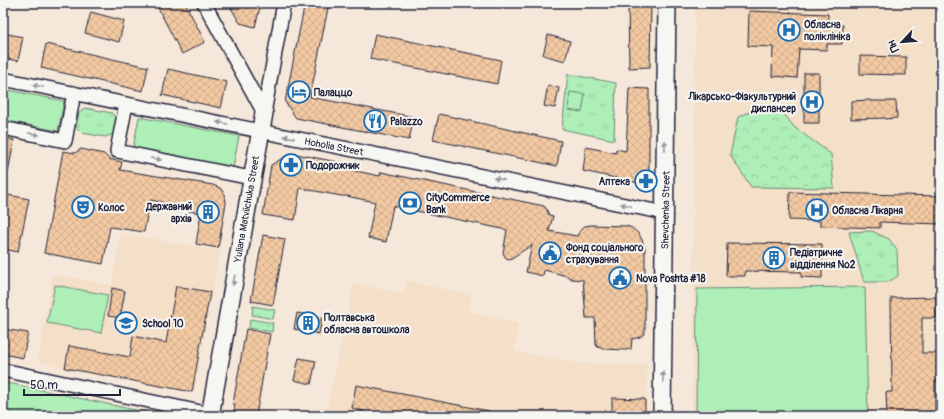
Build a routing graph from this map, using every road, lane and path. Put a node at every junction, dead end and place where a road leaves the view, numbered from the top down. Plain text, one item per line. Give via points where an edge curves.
1 (204, 3) edge
2 (284, 3) edge
3 (667, 3) edge
4 (3, 79) edge
5 (74, 93) junction
6 (126, 104) junction
7 (264, 113) junction
8 (3, 128) edge
9 (260, 131) junction
10 (251, 178) junction
11 (664, 213) junction
12 (3, 370) edge
13 (210, 415) edge
14 (662, 416) edge

1 - 7 street
2 - 7 street, Yuliana Matviichuka Street
11 -> 3 street, Shevchenka Street
5 -> 4 street, Hoholia Street
5 - 6 street, Hoholia Street
8 -> 5 street via 65,141
9 -> 6 street, Hoholia Street
6 -> 10 street via 117,151
7 - 9 street, Yuliana Matviichuka Street
9 - 10 street, Yuliana Matviichuka Street
11 -> 9 street, Hoholia Street
10 -> 13 street, Yuliana Matviichuka Street
14 -> 11 street, Shevchenka Street
12 - 13 street

